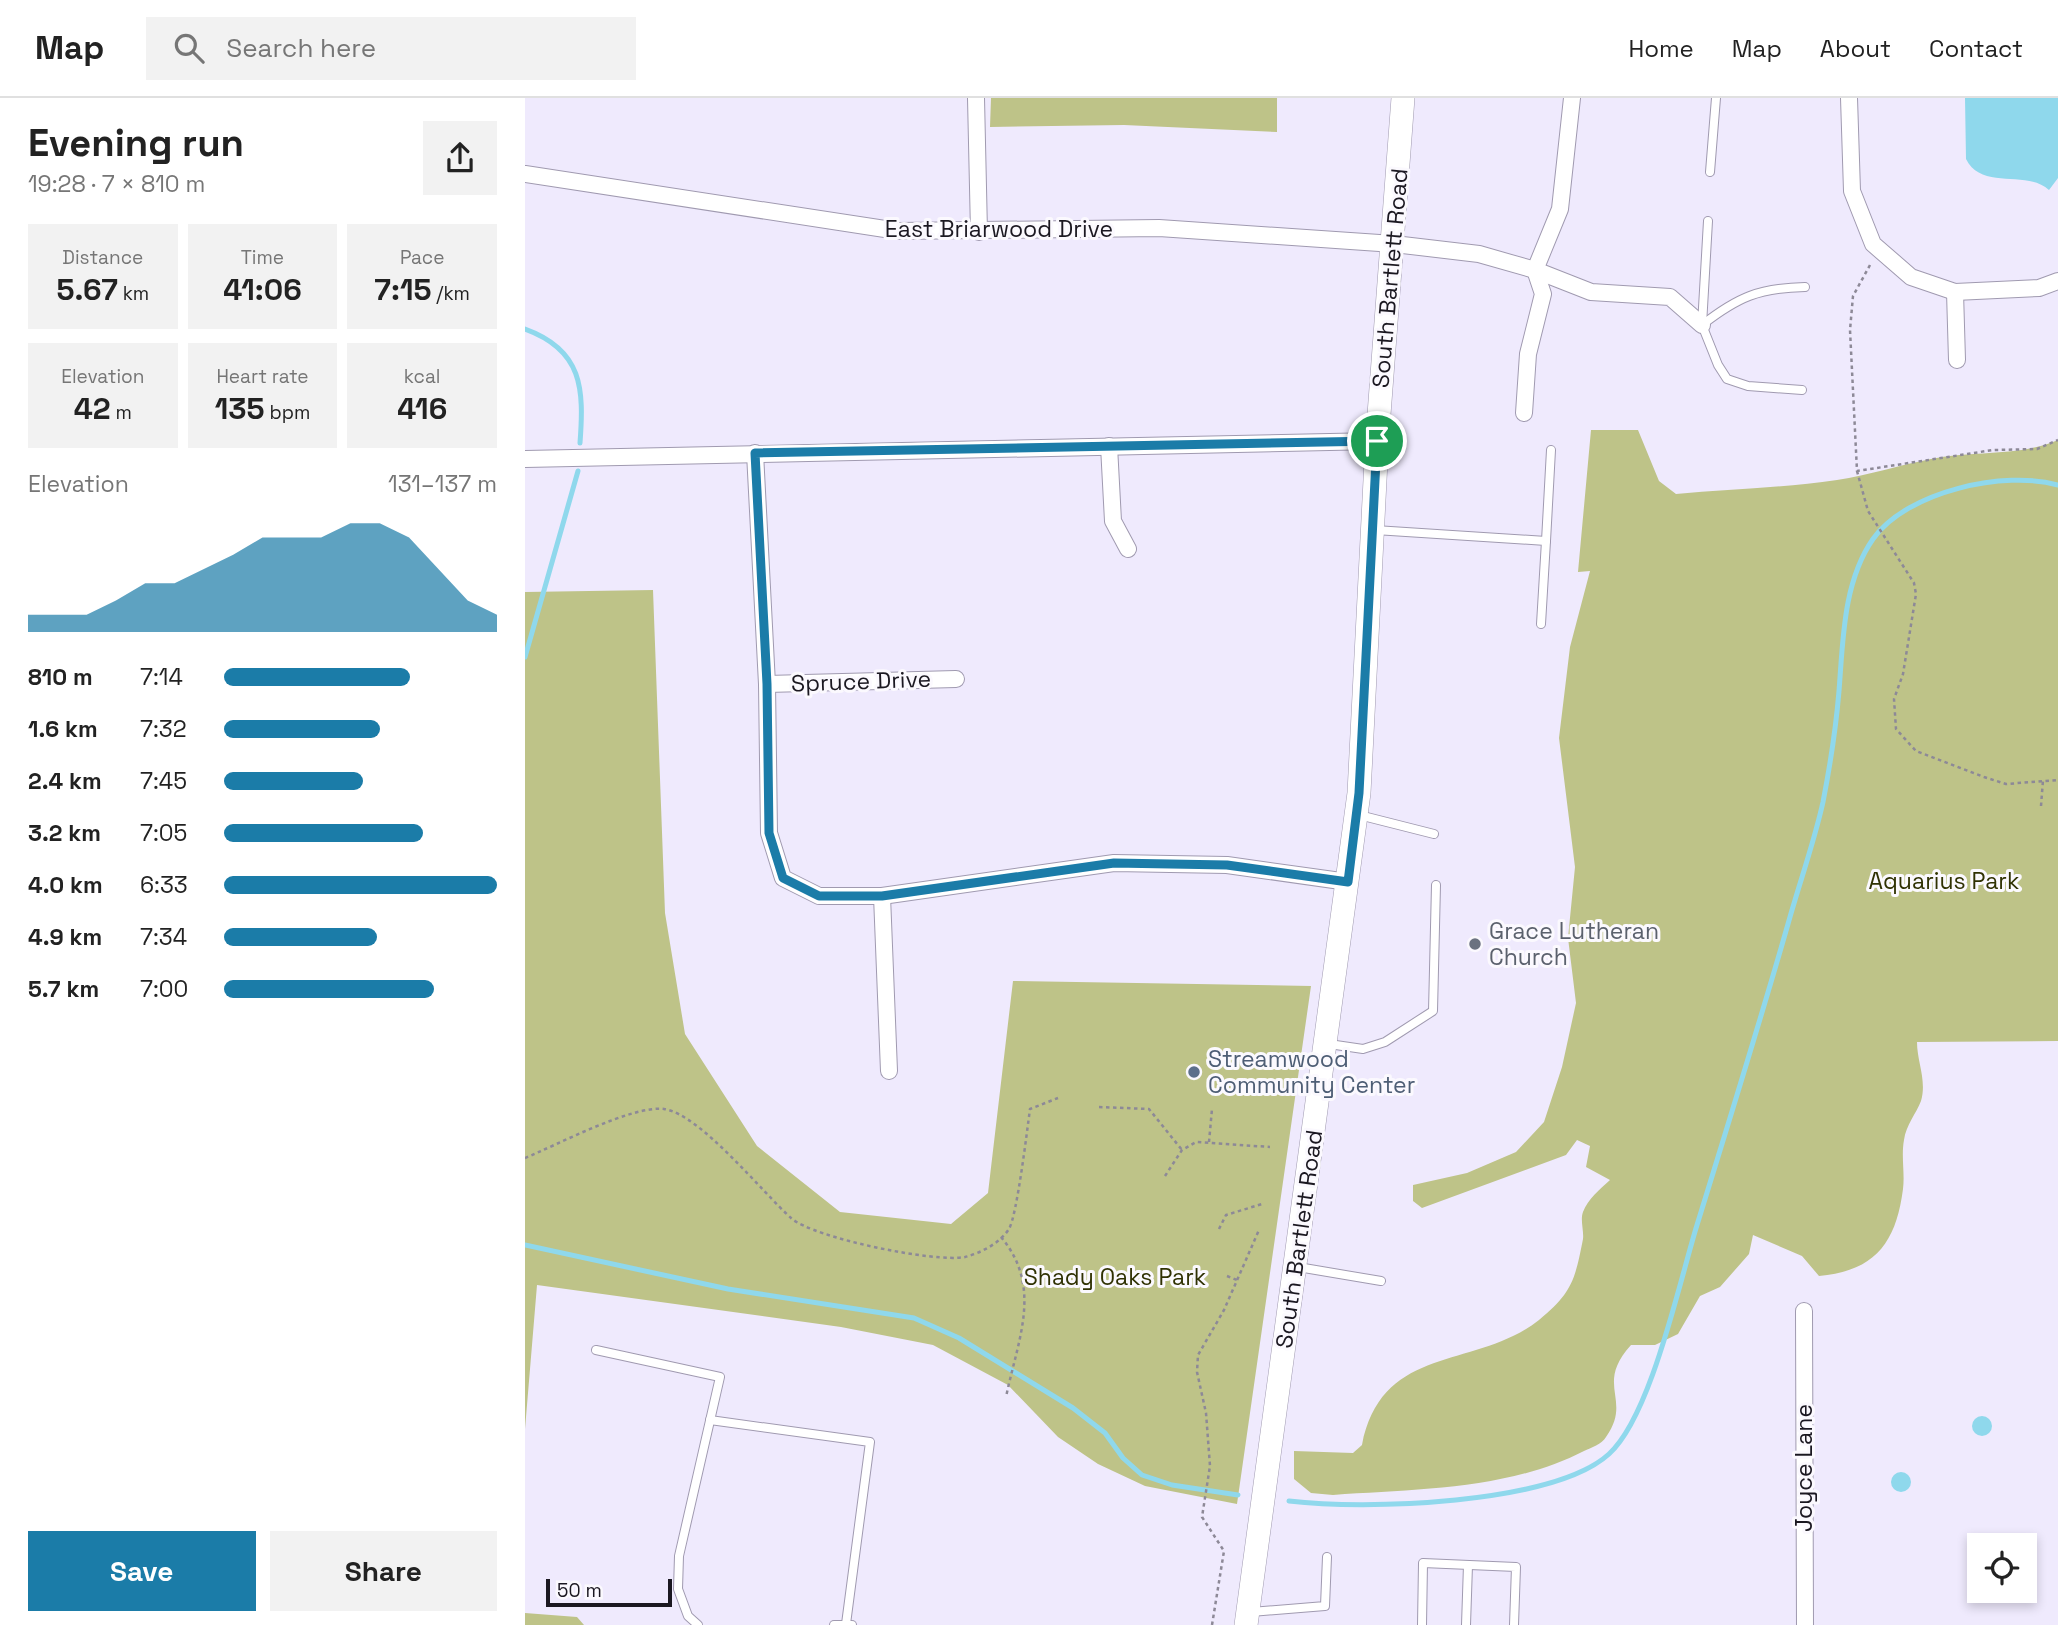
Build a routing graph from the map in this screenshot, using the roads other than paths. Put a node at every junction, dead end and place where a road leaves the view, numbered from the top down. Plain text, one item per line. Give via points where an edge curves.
1 (975, 98) edge
2 (1403, 98) edge
3 (1572, 98) edge
4 (1716, 98) edge
5 (1849, 98) edge
6 (1710, 172) dead end
7 (525, 174) edge
8 (1708, 221) dead end
9 (979, 232) junction
10 (1394, 244) junction
11 (1535, 270) junction
12 (2058, 281) edge
13 (1805, 287) dead end
14 (1955, 292) junction
15 (1702, 325) junction
16 (1957, 360) dead end
17 (1802, 390) dead end
18 (1524, 413) dead end
19 (1377, 441) junction
20 (1109, 446) junction
21 (1551, 450) dead end
22 (755, 453) junction
23 (525, 458) edge
24 (1372, 530) junction
25 (1546, 541) junction
26 (1128, 549) dead end
27 (1541, 624) dead end
28 (955, 678) dead end
29 (767, 684) junction
30 (1356, 815) junction
31 (1434, 834) dead end
32 (1348, 882) junction
33 (1436, 885) dead end
34 (882, 896) junction
35 (1326, 1043) junction
36 (889, 1072) dead end
37 (1295, 1266) junction
38 (1381, 1282) dead end
39 (1804, 1311) dead end
40 (596, 1350) dead end
41 (710, 1420) junction
42 (1327, 1557) dead end
43 (1468, 1565) junction
44 (1247, 1619) edge
45 (698, 1625) edge
46 (834, 1625) edge
47 (849, 1625) edge
48 (1422, 1625) edge
49 (1466, 1625) edge
50 (1514, 1625) edge
51 (1805, 1625) edge

1 - 9 street
2 - 10 main road, South Bartlett Road
3 - 11 street via 1560,209
4 - 6 lane
5 - 14 street via 1851,191 1873,244 1910,277
7 - 9 street, East Briarwood Drive via 866,228
8 - 15 lane
9 - 10 street, East Briarwood Drive via 1159,229
10 - 11 street, East Briarwood Drive via 1479,254
10 - 19 main road, South Bartlett Road
11 - 15 street, East Briarwood Drive via 1591,292 1670,297
11 - 18 street via 1543,294 1528,354
12 - 14 street via 2039,288
13 - 15 lane via 1770,288 1751,294
14 - 16 street
15 - 17 lane via 1727,379 1748,386
19 - 20 street
19 - 24 main road, South Bartlett Road
20 - 22 street
20 - 26 street via 1113,521
21 - 25 lane
22 - 23 street
22 - 29 street
24 - 25 lane
24 - 30 main road, South Bartlett Road
25 - 27 lane
28 - 29 street, Spruce Drive
29 - 34 street via 769,833 783,878 819,896
30 - 31 lane
30 - 32 main road, South Bartlett Road
32 - 34 street via 1227,865 1114,863
32 - 35 main road, South Bartlett Road
33 - 35 lane via 1433,1011 1385,1042 1363,1049
34 - 36 street
35 - 37 main road, South Bartlett Road
37 - 38 lane
37 - 44 main road, South Bartlett Road
39 - 51 street, Joyce Lane
40 - 41 lane via 720,1377
41 - 45 lane via 679,1556 678,1589 688,1616
41 - 47 lane via 870,1443
42 - 44 lane via 1325,1606
43 - 48 lane via 1423,1563
43 - 49 lane
43 - 50 lane via 1516,1567
46 - 47 lane

